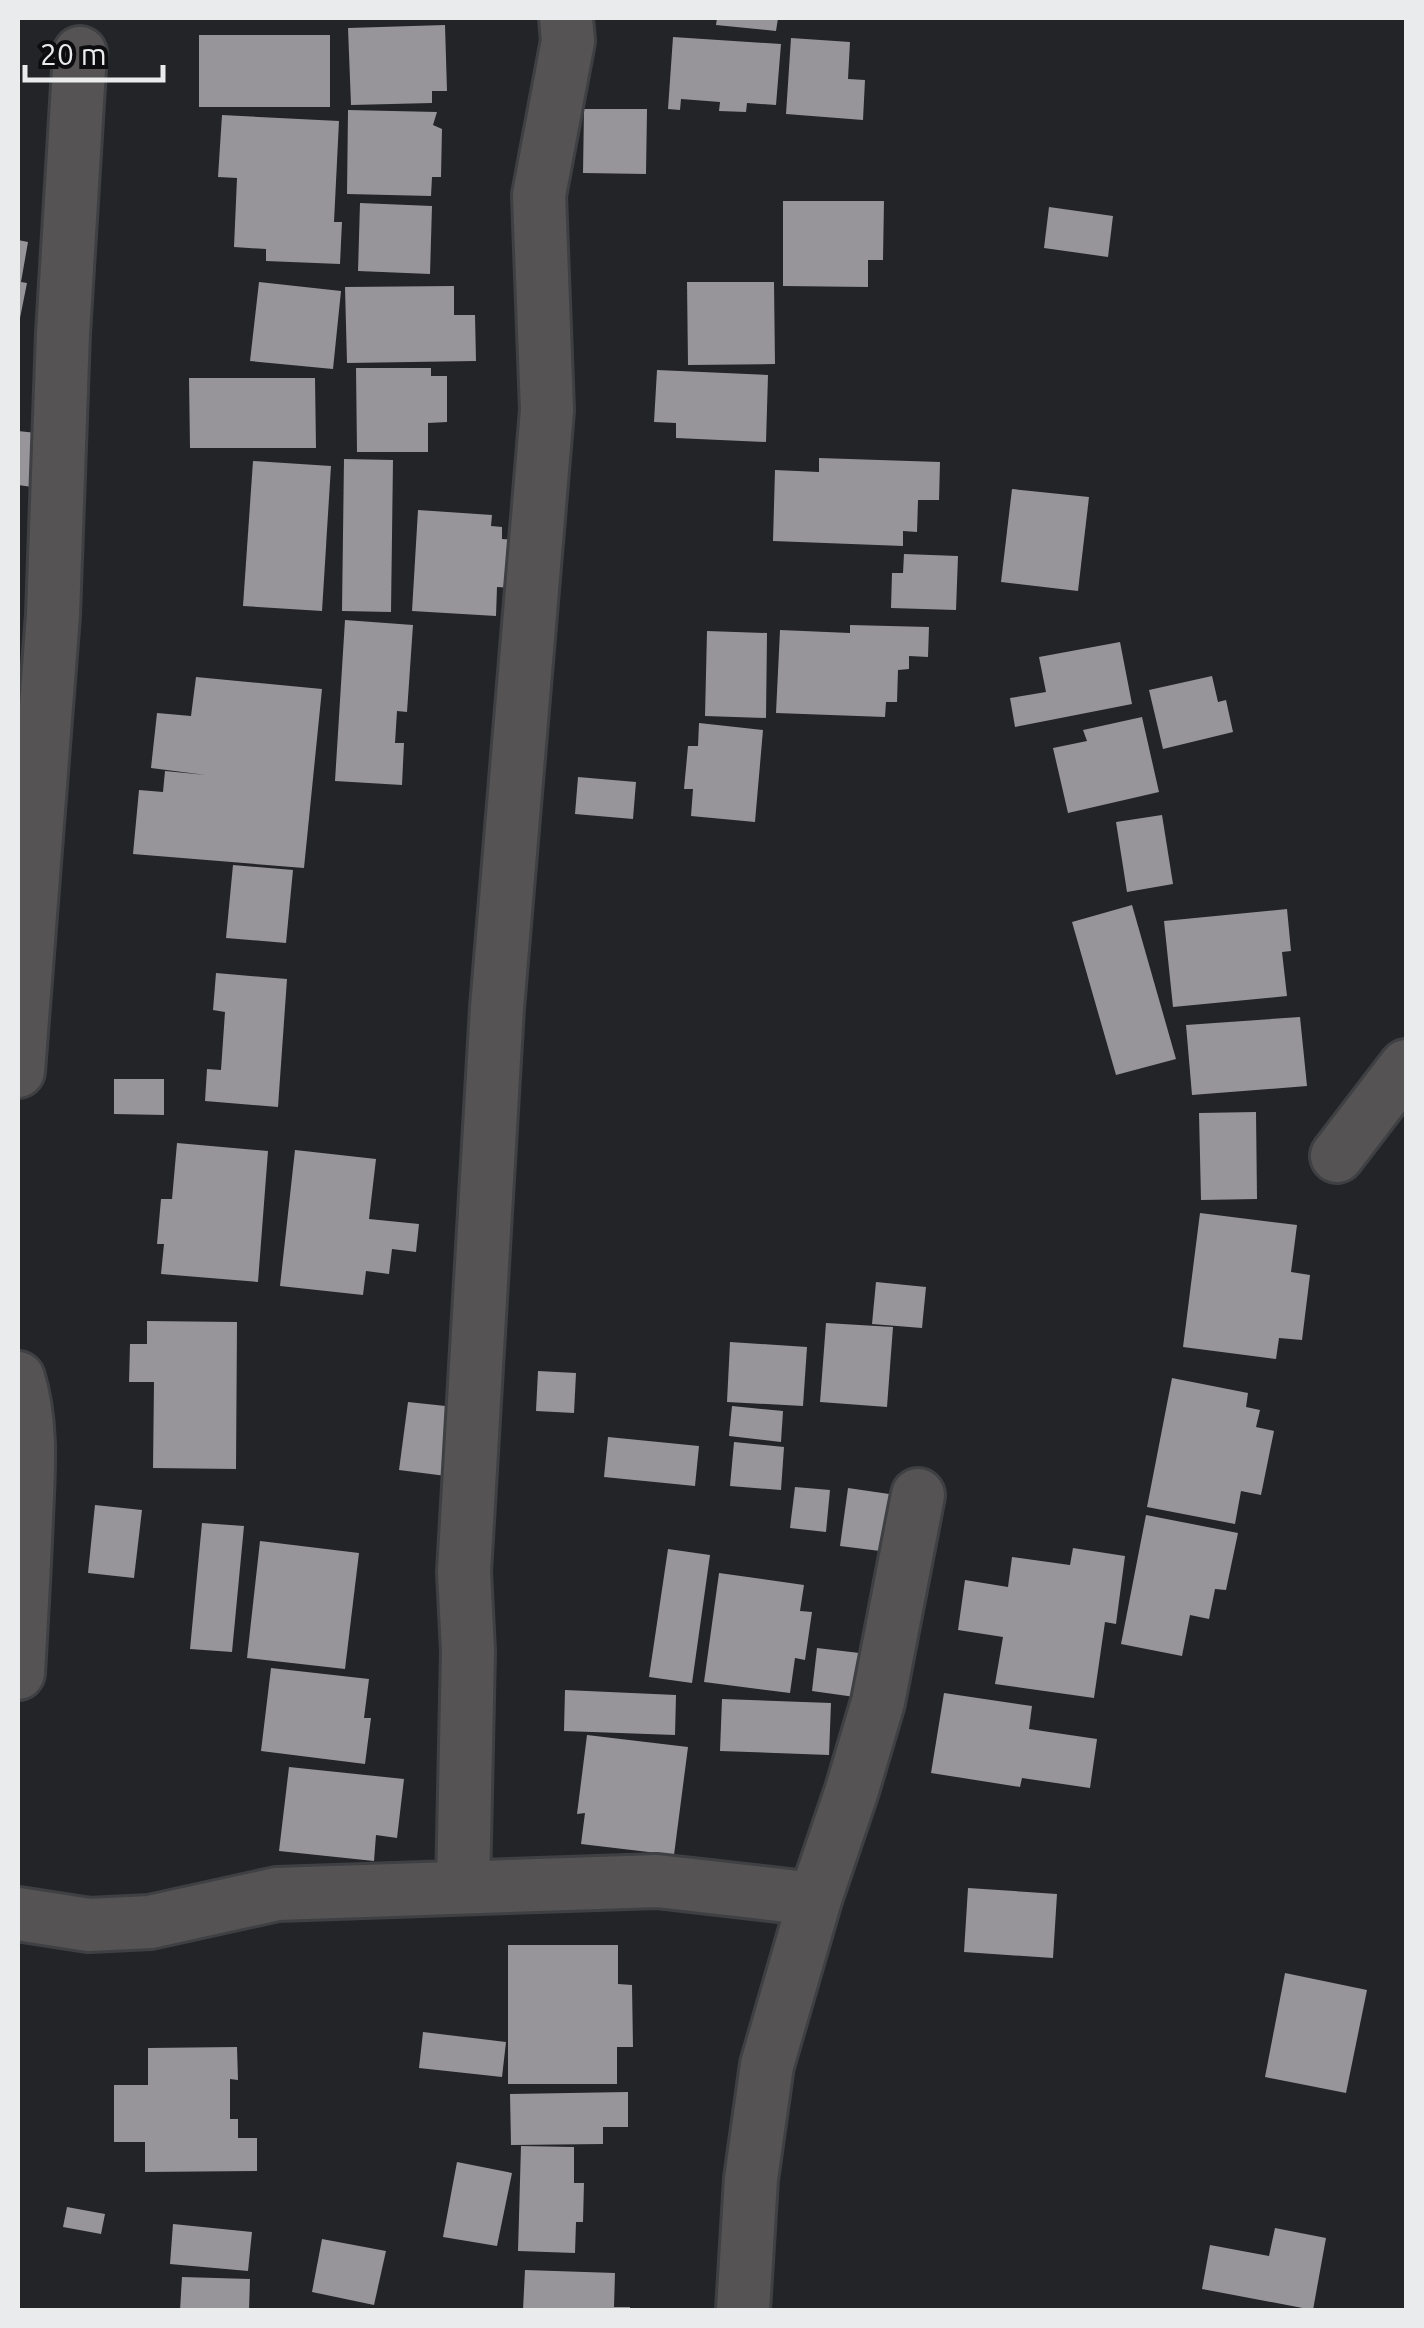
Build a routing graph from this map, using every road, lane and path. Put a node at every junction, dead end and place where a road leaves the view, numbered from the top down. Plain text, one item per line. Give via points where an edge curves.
1 (566, 18) edge
2 (80, 53) dead end
3 (1406, 1066) edge
4 (18, 1071) edge
5 (1337, 1156) dead end
6 (18, 1378) edge
7 (918, 1495) dead end
8 (21, 1538) edge
9 (18, 1673) edge
10 (463, 1886) junction
11 (815, 1899) junction
12 (18, 1914) edge
13 (743, 2310) edge

1 - 10 street via 568,42 539,195 546,410 497,1008 464,1572
2 - 4 street via 53,615
3 - 5 street
6 - 8 street via 28,1450
7 - 11 street via 878,1702
8 - 9 street
10 - 11 street via 657,1881
10 - 12 street via 277,1894 150,1922 89,1925
11 - 13 street via 767,2066

